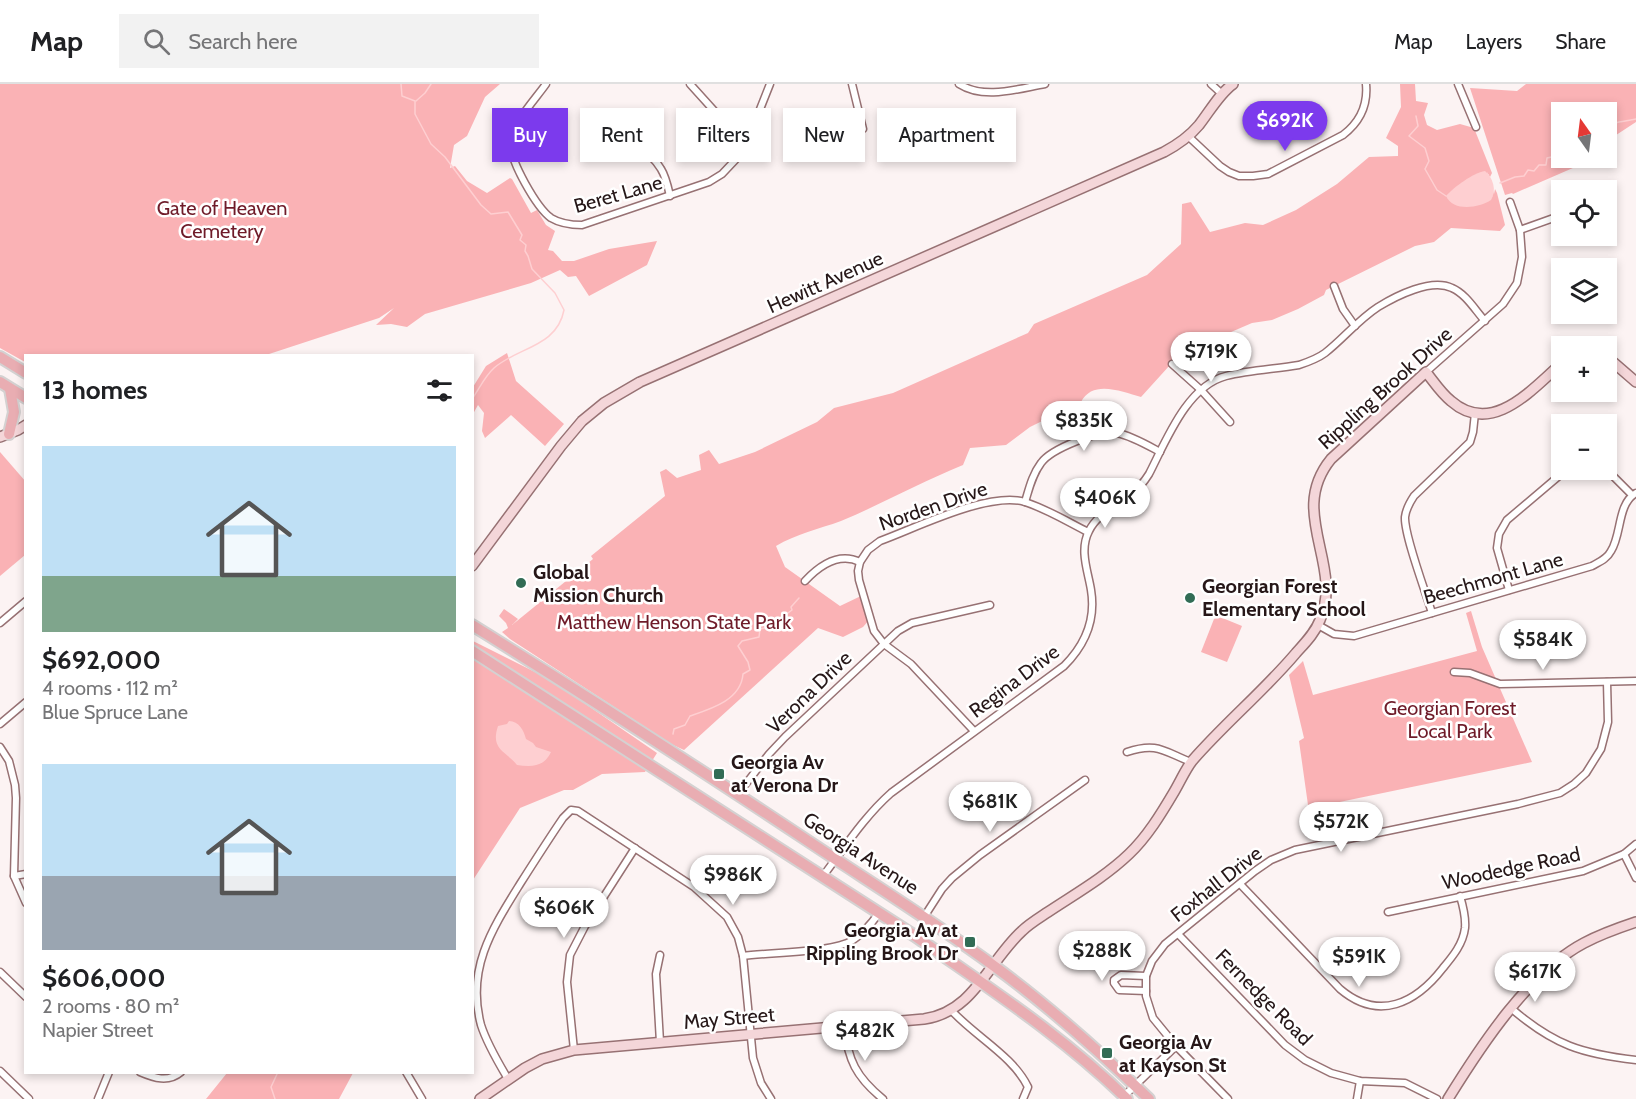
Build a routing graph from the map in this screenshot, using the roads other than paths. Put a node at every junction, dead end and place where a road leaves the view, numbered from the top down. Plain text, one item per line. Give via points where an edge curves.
1 (546, 84) edge
2 (690, 84) edge
3 (770, 84) edge
4 (852, 84) edge
5 (958, 84) edge
6 (1045, 84) edge
7 (1211, 84) edge
8 (1233, 84) edge
9 (1366, 84) edge
10 (1458, 84) edge
11 (1018, 86) edge
12 (1222, 94) junction
13 (712, 108) edge
14 (760, 108) edge
15 (858, 108) edge
16 (1476, 127) dead end
17 (1188, 135) junction
18 (656, 162) edge
19 (733, 162) edge
20 (670, 196) junction
21 (1510, 202) dead end
22 (1551, 219) edge
23 (1520, 230) junction
24 (1334, 286) dead end
25 (1485, 321) junction
26 (1355, 326) junction
27 (0, 357) edge
28 (1172, 364) dead end
29 (1617, 366) edge
30 (24, 372) edge
31 (1426, 372) junction
32 (1551, 372) edge
33 (1636, 382) edge
34 (5, 386) edge
35 (1201, 390) junction
36 (24, 397) edge
37 (1475, 413) junction
38 (1230, 422) dead end
39 (24, 425) edge
40 (4, 435) edge
41 (1160, 452) junction
42 (1554, 480) edge
43 (1616, 480) edge
44 (1634, 494) edge
45 (1025, 502) junction
46 (1088, 532) junction
47 (860, 562) junction
48 (474, 563) edge
49 (805, 581) dead end
50 (1509, 590) junction
51 (24, 603) edge
52 (990, 605) dead end
53 (1432, 613) junction
54 (0, 623) edge
55 (1318, 625) junction
56 (474, 626) edge
57 (884, 644) junction
58 (474, 652) edge
59 (1454, 672) dead end
60 (1636, 681) edge
61 (1607, 682) junction
62 (24, 704) edge
63 (0, 724) edge
64 (974, 731) junction
65 (0, 747) edge
66 (1127, 752) dead end
67 (1191, 762) junction
68 (1085, 780) dead end
69 (738, 794) junction
70 (1636, 844) edge
71 (634, 848) junction
72 (1624, 854) junction
73 (836, 859) junction
74 (24, 874) edge
75 (14, 876) junction
76 (823, 876) junction
77 (1636, 878) edge
78 (1240, 884) junction
79 (1460, 896) junction
80 (24, 898) edge
81 (1389, 912) dead end
82 (879, 913) junction
83 (924, 916) junction
84 (1636, 922) edge
85 (1178, 934) junction
86 (660, 954) dead end
87 (743, 956) junction
88 (993, 965) junction
89 (0, 972) edge
90 (1146, 976) junction
91 (981, 981) junction
92 (1146, 991) junction
93 (24, 995) edge
94 (1512, 1009) junction
95 (952, 1011) junction
96 (844, 1026) junction
97 (751, 1034) junction
98 (660, 1042) junction
99 (1176, 1046) junction
100 (574, 1050) junction
101 (1636, 1060) edge
102 (0, 1071) edge
103 (109, 1074) edge
104 (145, 1074) edge
105 (180, 1074) edge
106 (407, 1074) edge
107 (508, 1079) junction
108 (1360, 1081) junction
109 (1135, 1086) junction
110 (769, 1098) edge
111 (1124, 1098) edge
112 (29, 1099) edge
113 (98, 1099) edge
114 (422, 1099) edge
115 (480, 1099) edge
116 (883, 1099) edge
117 (1023, 1099) edge
118 (1149, 1099) edge
119 (1228, 1099) edge
120 (1357, 1099) edge
121 (1437, 1099) edge
122 (1448, 1099) edge

1 - 20 street, Beret Lane via 512,135 511,154 550,218 567,225 582,225
2 - 13 street
3 - 14 street, Beret Lane
4 - 15 street
5 - 11 street via 981,93
6 - 11 street
7 - 12 street
8 - 12 street, Hewitt Avenue
9 - 17 street via 1362,114 1353,128 1268,174 1246,176 1229,172
10 - 16 street
12 - 17 street, Hewitt Avenue
17 - 48 street, Hewitt Avenue via 1164,152 618,393 582,421
18 - 20 street
19 - 20 street, Beret Lane via 709,182
21 - 23 street, Rippling Brook Drive
22 - 23 street
23 - 25 street, Rippling Brook Drive via 1522,257 1517,283
24 - 26 street
25 - 26 street via 1462,294 1443,285 1428,285 1377,308
25 - 31 street, Rippling Brook Drive
26 - 35 street via 1310,361 1226,376
27 - 30 main road
28 - 35 street
29 - 33 street
31 - 37 street via 1452,402
31 - 55 street, Rippling Brook Drive via 1331,459 1320,477 1313,520 1327,590
32 - 37 street via 1511,407
34 - 36 main road
34 - 40 main road via 14,412
35 - 38 street
35 - 41 street via 1185,408
37 - 53 street via 1470,442 1414,495 1405,518
39 - 40 street
41 - 45 street via 1116,432 1096,434 1049,455 1033,475
41 - 46 street via 1142,484 1101,515
42 - 50 street via 1508,520 1499,534 1497,548
43 - 44 street
44 - 50 street, Beechmont Lane via 1625,507 1615,544 1604,560
45 - 46 street, Norden Drive
45 - 47 street, Norden Drive via 978,504 880,541
46 - 64 street, Regina Drive via 1085,564 1093,609 1082,645 1064,666
47 - 49 street via 845,559 825,563
47 - 57 street via 859,580 866,608 874,631
50 - 53 street, Beechmont Lane
51 - 54 street
52 - 57 street, Verona Drive via 912,623
53 - 55 street, Beechmont Lane via 1354,636 1334,634
55 - 67 street, Rippling Brook Drive via 1278,675
56 - 69 main road, Georgia Avenue
57 - 64 street via 911,664
57 - 69 street, Verona Drive via 785,737
58 - 76 main road, Georgia Avenue
59 - 61 street via 1470,673 1500,684
60 - 61 street
61 - 78 street, Foxhall Drive via 1608,722 1601,749 1586,773 1560,793 1296,850 1271,860
62 - 63 street
64 - 73 street, Regina Drive via 875,807
65 - 75 street via 9,761 16,798
66 - 67 street via 1155,747
67 - 88 street, Rippling Brook Drive via 1160,816 1130,853 1024,928
68 - 83 street via 952,878
69 - 73 main road, Georgia Avenue
70 - 72 street, Woodedge Road
71 - 87 street via 712,902 727,917
71 - 100 street via 570,955 567,982
71 - 107 street via 571,810 562,818 495,923 478,969 477,999 482,1026
72 - 77 street
72 - 79 street, Woodedge Road via 1583,871
73 - 76 street, Regina Drive
73 - 83 main road, Georgia Avenue
74 - 75 street
75 - 80 street
76 - 82 main road, Georgia Avenue
78 - 79 street via 1340,989 1375,1006 1395,1005 1419,994 1453,957 1465,927
78 - 85 street, Foxhall Drive
79 - 81 street, Woodedge Road
82 - 87 street via 852,941 837,947
82 - 91 main road, Georgia Avenue
83 - 88 main road, Georgia Avenue
84 - 94 street via 1573,950 1540,975
85 - 90 street, Foxhall Drive via 1157,952
85 - 108 street, Fernedge Road via 1285,1045 1331,1073
86 - 98 street via 656,974
87 - 97 street
88 - 91 street, Rippling Brook Drive
88 - 109 main road, Georgia Avenue
89 - 93 street
90 - 92 street, Foxhall Drive
90 - 92 street via 1120,975 1114,983 1123,991
91 - 95 street, May Street
91 - 111 main road, Georgia Avenue via 1045,1029
92 - 99 street, Foxhall Drive via 1153,1018
94 - 101 street via 1544,1035 1567,1046
94 - 122 street
95 - 96 street, May Street via 935,1018
95 - 117 street via 1022,1074 1028,1087
96 - 97 street, May Street
96 - 116 street via 848,1055 857,1074
97 - 98 street, May Street
97 - 110 street via 753,1058
98 - 100 street, May Street
99 - 109 street
99 - 119 street, Foxhall Drive
100 - 107 street, May Street via 542,1059
102 - 112 street
103 - 113 street
104 - 105 street via 159,1079
106 - 114 street
107 - 115 street, May Street
108 - 120 street
108 - 121 street, Fernedge Road via 1405,1083
109 - 111 street
109 - 118 main road, Georgia Avenue

